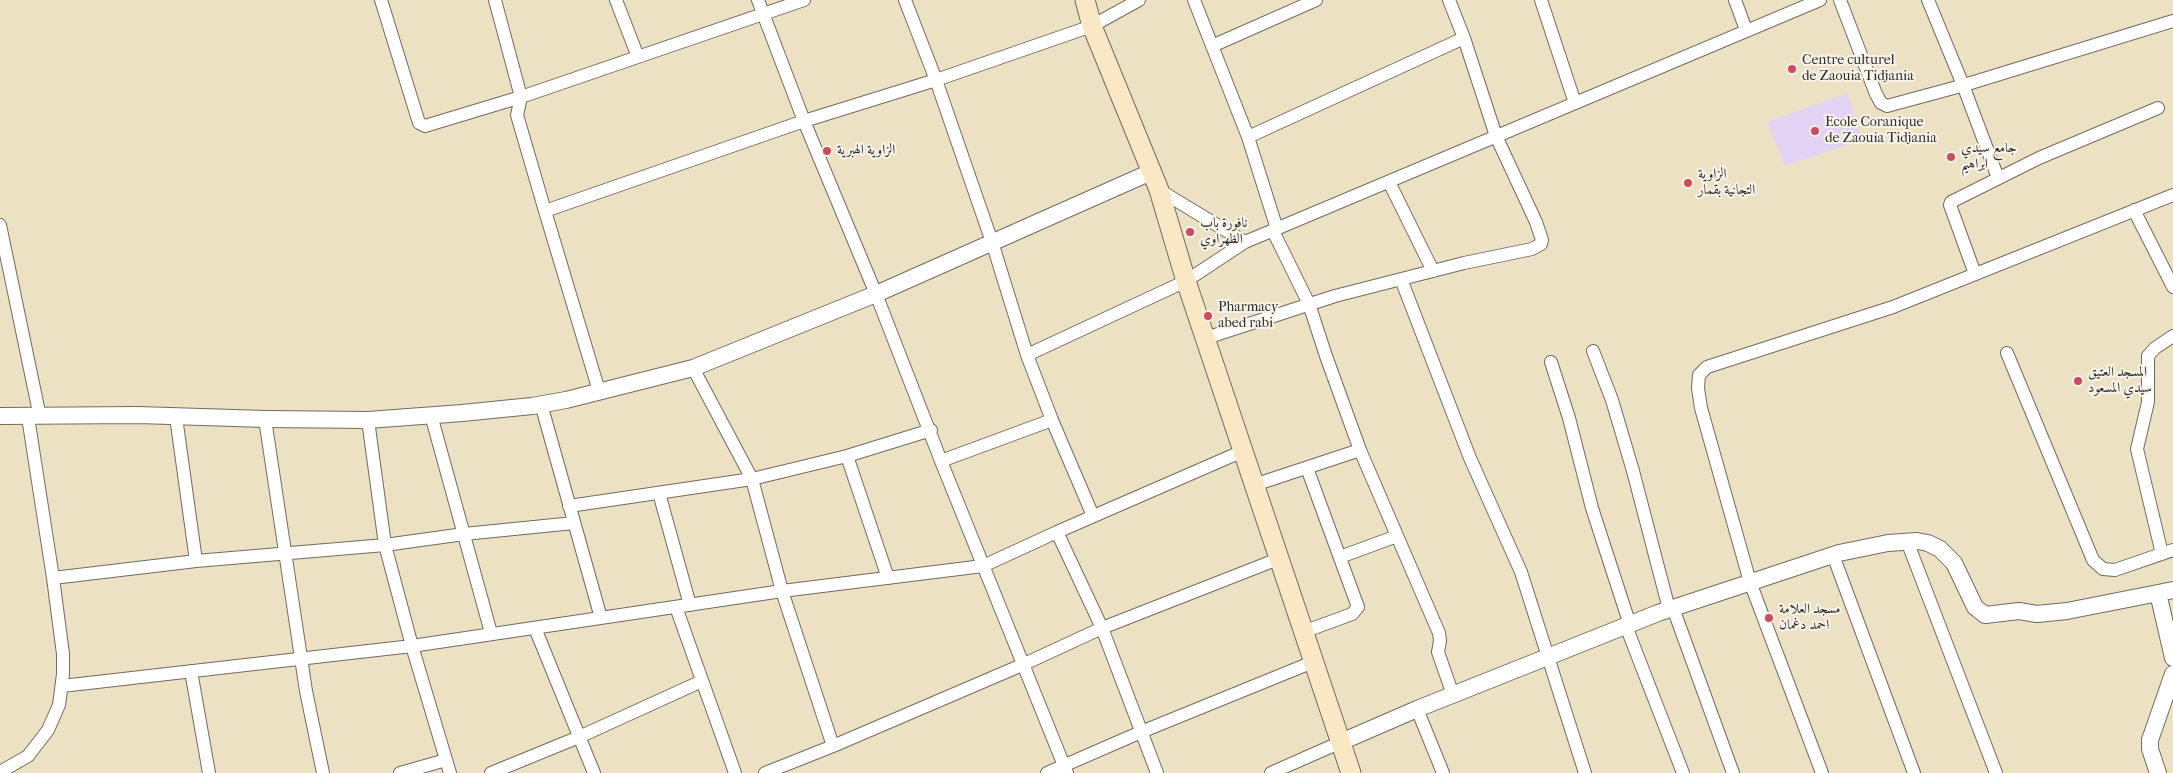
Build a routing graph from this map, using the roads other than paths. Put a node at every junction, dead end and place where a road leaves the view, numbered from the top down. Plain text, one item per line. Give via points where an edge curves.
1 (381, 0) edge
2 (495, 0) edge
3 (616, 0) edge
4 (758, 0) edge
5 (804, 0) edge
6 (906, 0) edge
7 (1086, 0) edge
8 (1139, 0) edge
9 (1194, 0) edge
10 (1316, 0) edge
11 (1449, 0) edge
12 (1542, 0) edge
13 (1735, 0) edge
14 (1820, 0) edge
15 (1840, 0) edge
16 (1928, 0) edge
17 (763, 14) junction
18 (2173, 21) edge
19 (1092, 26) junction
20 (1746, 30) junction
21 (1464, 38) junction
22 (1212, 46) junction
23 (638, 57) junction
24 (936, 80) junction
25 (1963, 85) junction
26 (521, 97) junction
27 (1575, 103) junction
28 (2158, 108) dead end
29 (804, 121) junction
30 (1496, 136) junction
31 (1248, 137) junction
32 (1151, 172) junction
33 (1998, 178) junction
34 (1388, 182) junction
35 (1159, 190) junction
36 (2173, 195) edge
37 (2134, 210) junction
38 (545, 211) junction
39 (0, 225) edge
40 (1275, 230) junction
41 (992, 242) junction
42 (1245, 242) junction
43 (1433, 271) junction
44 (1974, 274) junction
45 (1401, 279) junction
46 (1186, 281) junction
47 (2173, 287) edge
48 (876, 294) junction
49 (1309, 304) junction
50 (2173, 336) edge
51 (1206, 338) junction
52 (1593, 351) dead end
53 (2007, 353) dead end
54 (1027, 355) junction
55 (1551, 362) dead end
56 (693, 368) junction
57 (600, 391) junction
58 (541, 404) junction
59 (431, 415) junction
60 (0, 416) edge
61 (176, 416) junction
62 (34, 417) junction
63 (265, 419) junction
64 (368, 420) junction
65 (1052, 420) junction
66 (930, 430) junction
67 (1360, 450) junction
68 (1243, 451) junction
69 (847, 456) junction
70 (941, 461) junction
71 (1306, 468) junction
72 (752, 479) junction
73 (1254, 485) junction
74 (658, 493) junction
75 (569, 506) junction
76 (1093, 516) junction
77 (574, 523) junction
78 (1058, 532) junction
79 (464, 534) junction
80 (1397, 536) junction
81 (1906, 541) junction
82 (385, 545) junction
83 (2168, 552) edge
84 (285, 554) junction
85 (1833, 555) junction
86 (1340, 557) junction
87 (1278, 559) junction
88 (196, 561) junction
89 (983, 566) junction
90 (53, 578) junction
91 (888, 578) junction
92 (1750, 582) junction
93 (782, 591) junction
94 (2166, 591) edge
95 (690, 605) junction
96 (676, 607) junction
97 (1671, 609) junction
98 (601, 618) junction
99 (1628, 625) junction
100 (535, 628) junction
101 (1102, 628) junction
102 (1303, 632) junction
103 (491, 633) junction
104 (412, 646) junction
105 (301, 658) junction
106 (1547, 658) junction
107 (2173, 658) edge
108 (1313, 662) junction
109 (1022, 665) junction
110 (191, 671) junction
111 (2173, 674) edge
112 (702, 681) junction
113 (62, 686) junction
114 (1453, 695) junction
115 (1417, 709) junction
116 (1141, 732) junction
117 (579, 737) junction
118 (1341, 742) junction
119 (833, 746) junction
120 (446, 760) junction
121 (1066, 769) edge
122 (0, 772) edge
123 (209, 773) edge
124 (323, 773) edge
125 (400, 773) edge
126 (450, 773) edge
127 (491, 773) edge
128 (594, 773) edge
129 (735, 773) edge
130 (765, 773) edge
131 (1047, 773) edge
132 (1157, 773) edge
133 (1272, 773) edge
134 (1351, 773) edge
135 (1443, 773) edge
136 (1585, 773) edge
137 (1683, 773) edge
138 (1733, 773) edge
139 (1822, 773) edge
140 (1914, 773) edge
141 (1996, 773) edge
142 (2158, 773) edge

1 - 26 street via 421,124 432,125
2 - 26 street
3 - 23 street
4 - 17 street
5 - 17 street
6 - 24 street
7 - 19 main road
8 - 19 street
9 - 22 street
10 - 22 street
11 - 21 street
12 - 27 street
13 - 20 street
14 - 20 street
15 - 25 street via 1882,103 1891,105
16 - 25 street
17 - 23 street
17 - 29 street
18 - 25 street
19 - 24 street
19 - 32 main road
20 - 27 street
21 - 30 street
21 - 31 street
22 - 31 street
23 - 26 street
24 - 29 street
24 - 41 street
25 - 33 street
26 - 38 street via 517,115
27 - 30 street
28 - 33 street
29 - 38 street
29 - 48 street
30 - 34 street
30 - 43 street via 1536,222 1541,244 1532,249
31 - 40 street
32 - 35 main road
32 - 41 street
33 - 44 street via 1950,205
34 - 40 street
34 - 43 street
35 - 42 street
35 - 46 main road
36 - 37 street
37 - 44 street
37 - 47 street
38 - 57 street
39 - 62 street
40 - 42 street
40 - 49 street
41 - 48 street
41 - 54 street
42 - 46 street
43 - 45 street
44 - 92 street via 1893,307 1701,371 1698,388 1701,408
45 - 49 street
45 - 106 street via 1470,458 1521,572
46 - 51 main road
46 - 54 street
48 - 56 street
48 - 66 street
49 - 51 street
49 - 67 street
50 - 83 street via 2148,356 2148,402 2137,449
51 - 68 main road
52 - 97 street via 1612,400
53 - 83 street via 2092,560 2108,570
54 - 65 street
55 - 99 street
56 - 57 street
56 - 72 street
57 - 58 street
58 - 59 street
58 - 75 street
59 - 64 street
59 - 79 street
60 - 62 street
61 - 62 street
61 - 63 street
61 - 88 street
62 - 90 street
63 - 64 street
63 - 84 street
64 - 82 street
65 - 70 street
65 - 76 street
66 - 69 street
66 - 70 street
67 - 71 street
67 - 80 street
68 - 73 main road
68 - 76 street
69 - 72 street
69 - 91 street
70 - 89 street
71 - 73 street
71 - 86 street
72 - 74 street
72 - 93 street
73 - 87 main road
74 - 75 street
74 - 95 street
75 - 77 street
76 - 78 street
77 - 79 street
77 - 98 street
78 - 89 street
78 - 101 street
79 - 82 street
79 - 103 street
80 - 86 street
80 - 114 street via 1439,633 1438,652
81 - 85 street
81 - 94 street via 1928,543 1950,558 1975,608 1985,615 2058,612
81 - 141 street
82 - 84 street
82 - 104 street
84 - 88 street
84 - 105 street
85 - 92 street
85 - 140 street
86 - 102 street via 1358,602 1357,610
87 - 101 street
87 - 102 main road
88 - 90 street
89 - 91 street
89 - 109 street
90 - 113 street via 63,654
91 - 93 street
92 - 97 street
92 - 139 street
93 - 95 street
93 - 119 street
94 - 107 street
95 - 96 street
96 - 98 street
96 - 112 street
97 - 99 street
97 - 138 street
98 - 100 street
99 - 106 street
99 - 137 street
100 - 103 street
100 - 117 street
101 - 109 street
101 - 116 street
102 - 108 main road
103 - 104 street
104 - 105 street
104 - 120 street
105 - 110 street
105 - 124 street
106 - 114 street
106 - 136 street
108 - 116 street
108 - 118 main road
109 - 119 street
109 - 121 street
110 - 113 street
110 - 123 street
111 - 142 street via 2150,740
112 - 117 street
112 - 129 street
113 - 122 street via 54,720 34,750
114 - 115 street
115 - 118 street
115 - 135 street
116 - 121 street
116 - 132 street
117 - 127 street
117 - 128 street
118 - 133 street
118 - 134 main road
119 - 130 street
120 - 125 street
120 - 126 street
121 - 131 street

